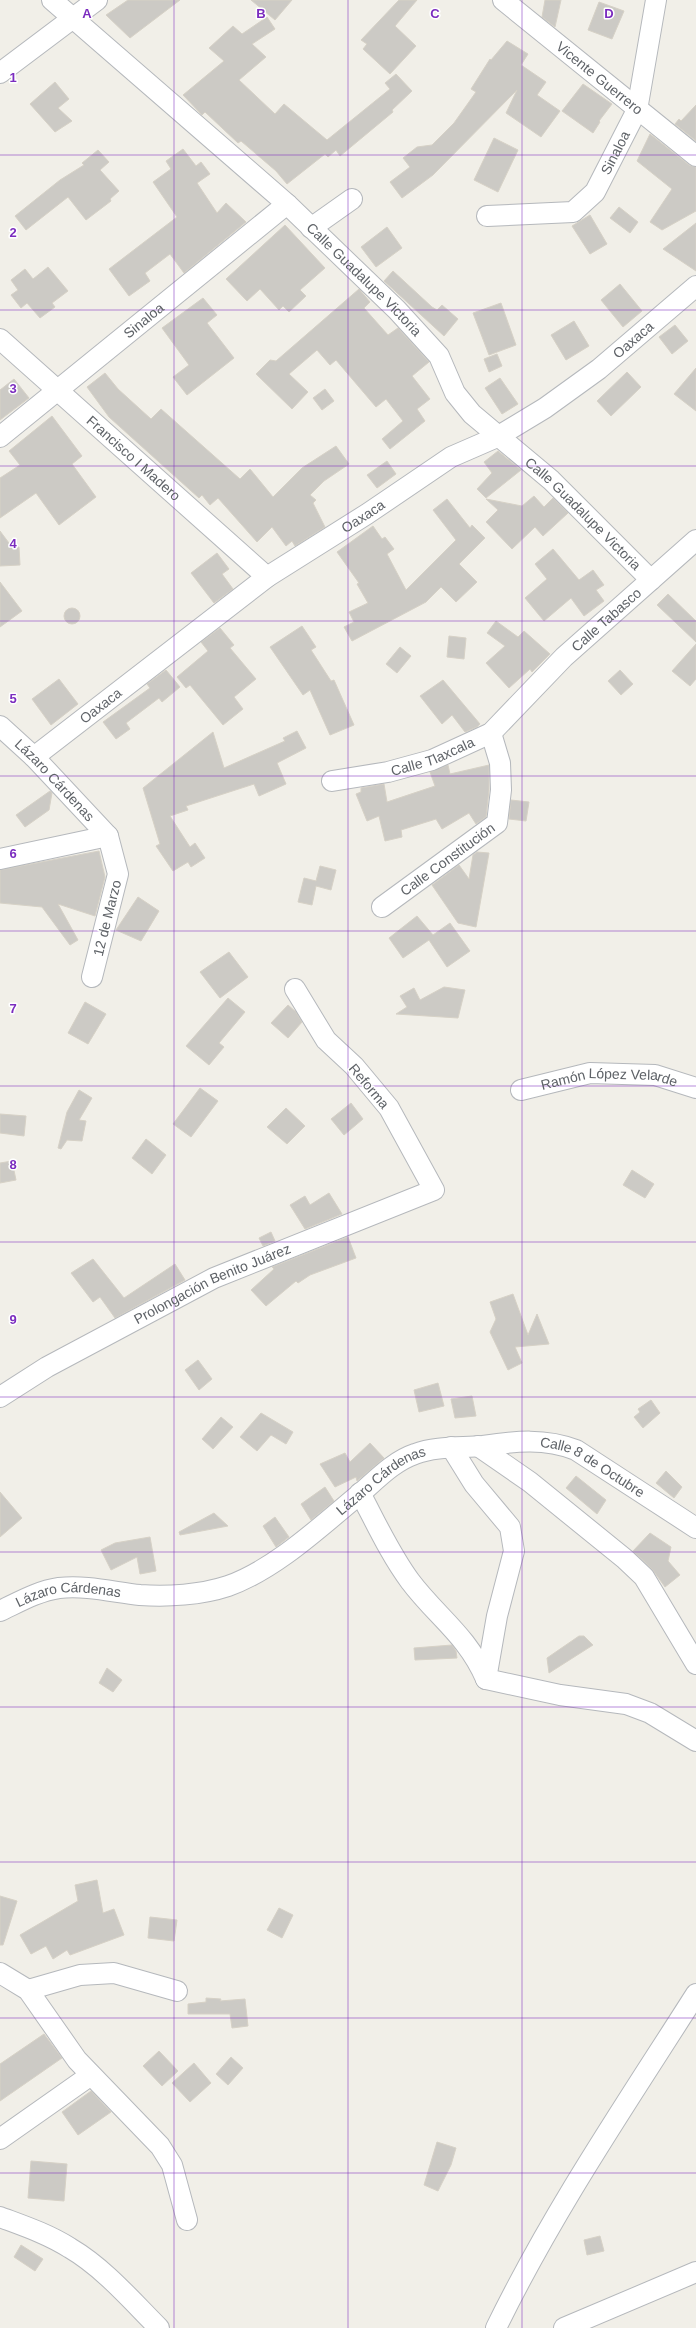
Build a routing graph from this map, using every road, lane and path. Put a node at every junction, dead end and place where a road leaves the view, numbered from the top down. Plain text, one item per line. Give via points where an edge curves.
1 (52, 0) edge
2 (97, 0) edge
3 (503, 0) edge
4 (656, 0) edge
5 (73, 19) junction
6 (0, 73) edge
7 (637, 110) junction
8 (696, 156) edge
9 (352, 199) dead end
10 (287, 204) junction
11 (487, 216) dead end
12 (311, 228) junction
13 (696, 286) edge
14 (0, 339) edge
15 (58, 391) junction
16 (0, 437) edge
17 (497, 437) junction
18 (696, 540) edge
19 (267, 577) junction
20 (651, 580) junction
21 (520, 703) joint
22 (0, 726) edge
23 (491, 733) junction
24 (34, 757) junction
25 (332, 781) dead end
26 (108, 836) junction
27 (0, 859) edge
28 (382, 907) dead end
29 (92, 977) dead end
30 (296, 989) dead end
31 (696, 1088) edge
32 (521, 1090) dead end
33 (434, 1190) joint
34 (0, 1396) edge
35 (478, 1446) junction
36 (451, 1447) junction
37 (360, 1493) junction
38 (696, 1528) edge
39 (0, 1611) edge
40 (696, 1664) edge
41 (486, 1679) junction
42 (696, 1741) edge
43 (0, 1973) edge
44 (28, 1990) junction
45 (177, 1991) dead end
46 (696, 1994) edge
47 (92, 2075) junction
48 (0, 2140) edge
49 (0, 2217) edge
50 (187, 2220) dead end
51 (696, 2272) edge
52 (160, 2328) edge
53 (496, 2328) edge
54 (564, 2328) edge

1 - 5 street, Calle Guadalupe Victoria
2 - 5 street
3 - 7 street, Vicente Guerrero
4 - 7 street, Sinaloa
5 - 6 street
5 - 10 street, Calle Guadalupe Victoria
7 - 8 street, Vicente Guerrero
7 - 11 street, Sinaloa via 595,192 573,212
9 - 12 street
10 - 12 street, Calle Guadalupe Victoria
10 - 15 street, Sinaloa
12 - 17 street, Calle Guadalupe Victoria via 397,310 439,356 455,393 472,414
13 - 17 street, Oaxaca via 599,369 545,408
14 - 15 street, Francisco I Madero
15 - 16 street, Sinaloa
15 - 19 street, Francisco I Madero
17 - 19 street, Oaxaca via 451,457
17 - 20 street, Calle Guadalupe Victoria via 551,480
18 - 20 street, Calle Tabasco
19 - 24 street, Oaxaca
20 - 21 street, Calle Tabasco via 564,657
21 - 23 street, Calle Tlaxcala
22 - 24 street, Lázaro Cárdenas
23 - 25 street, Calle Tlaxcala via 432,760 388,772
23 - 28 street, Calle Constitución via 500,763 501,790 497,823
24 - 26 street, Lázaro Cárdenas
26 - 27 street
26 - 29 street, 12 de Marzo via 118,874
30 - 33 street, Reforma via 326,1040 354,1066 389,1108
31 - 32 street, Ramón López Velarde via 655,1075 590,1073
33 - 34 street, Prolongación Benito Juárez via 214,1278 47,1367
35 - 36 street, Lázaro Cárdenas
35 - 38 street, Calle 8 de Octubre via 537,1441 559,1443 576,1450
35 - 40 street via 530,1482 644,1577
36 - 37 street, Lázaro Cárdenas via 414,1454 390,1468
36 - 41 street via 474,1484 510,1527 514,1551 497,1616
37 - 39 street, Lázaro Cárdenas via 283,1555 256,1573 227,1586 200,1592 164,1595 141,1595 92,1588 58,1588 35,1594
37 - 41 street via 385,1542 410,1581 452,1626 477,1659
41 - 42 street via 560,1695 626,1704 650,1713
43 - 44 street
44 - 45 street via 80,1975 114,1973
44 - 47 street via 77,2060
46 - 53 street via 570,2192 527,2264
47 - 48 street
47 - 50 street via 160,2146 172,2165
49 - 52 street via 36,2230 71,2248 113,2282
51 - 54 street

